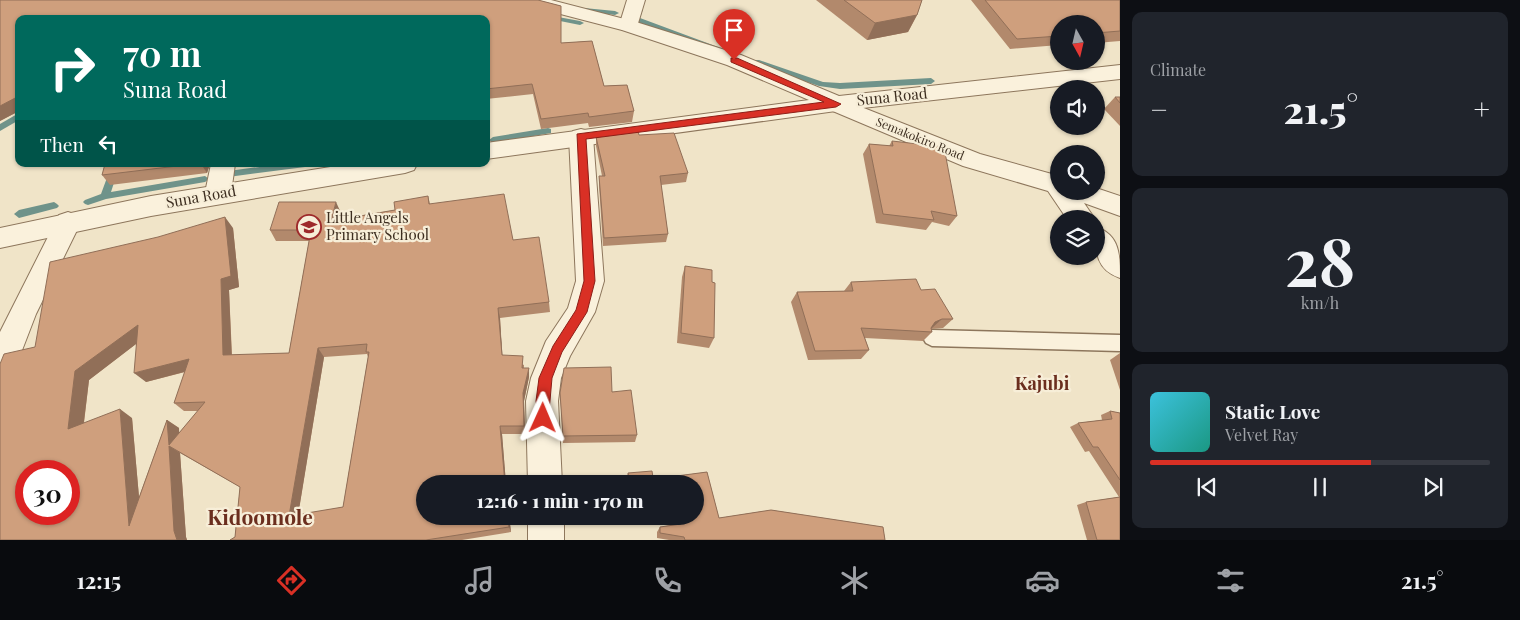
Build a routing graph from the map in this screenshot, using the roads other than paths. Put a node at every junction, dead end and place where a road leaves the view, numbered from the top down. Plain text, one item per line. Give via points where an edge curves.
1 (529, 0) edge
2 (636, 0) edge
3 (629, 26) junction
4 (1120, 72) edge
5 (836, 104) junction
6 (581, 137) junction
7 (490, 150) edge
8 (222, 167) edge
9 (386, 167) edge
10 (1050, 185) edge
11 (218, 193) junction
12 (1101, 200) edge
13 (1120, 206) edge
14 (68, 222) junction
15 (0, 238) edge
16 (1105, 248) edge
17 (1120, 267) edge
18 (932, 338) edge
19 (1120, 343) edge
20 (0, 369) edge
21 (545, 475) edge
22 (546, 525) edge
23 (546, 540) edge

1 - 3 street, Semakokiro Road
2 - 3 street
3 - 5 street, Semakokiro Road via 734,60
4 - 5 street, Suna Road
5 - 6 street, Suna Road
5 - 10 street, Semakokiro Road via 960,155
6 - 7 street, Suna Road
6 - 21 street via 590,281 581,312 557,350 546,378 542,401
8 - 11 street
9 - 11 street, Suna Road
11 - 14 street, Suna Road
12 - 13 street, Semakokiro Road
14 - 15 street, Suna Road
14 - 20 street via 22,314
16 - 17 street
18 - 19 lane
22 - 23 street

